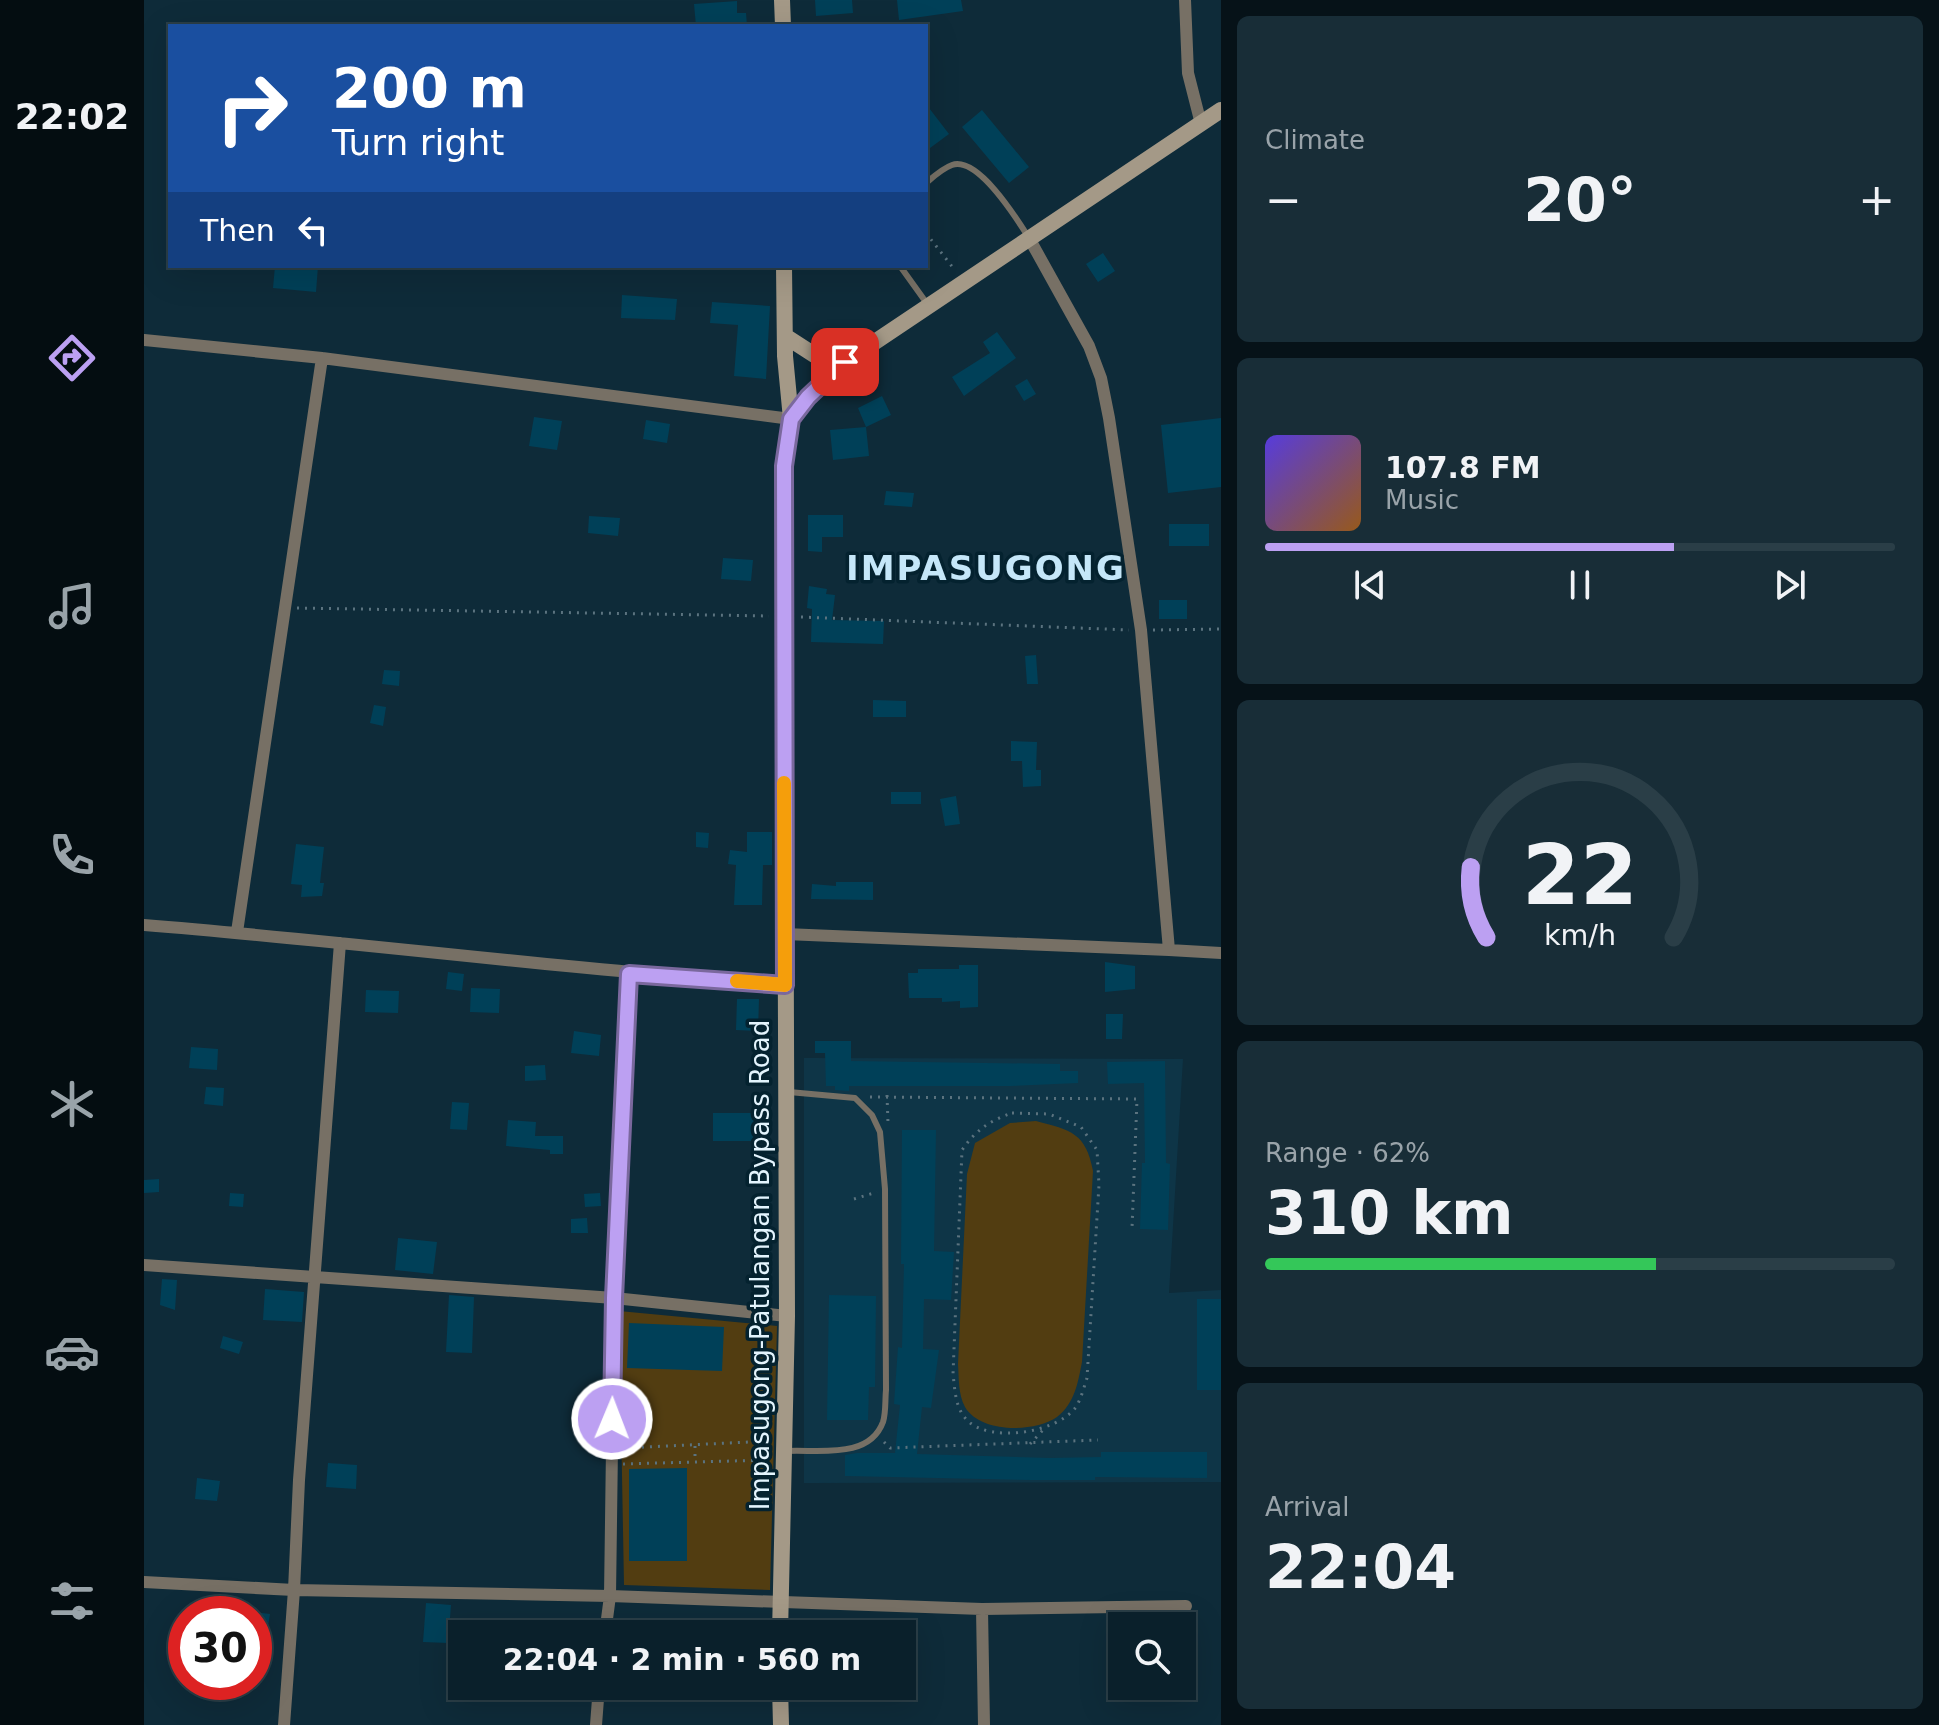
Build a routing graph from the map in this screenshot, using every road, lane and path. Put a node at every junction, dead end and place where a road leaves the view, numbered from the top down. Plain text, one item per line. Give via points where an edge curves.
1 (782, 0) edge
2 (1185, 0) edge
3 (783, 24) edge
4 (1221, 110) edge
5 (1201, 124) junction
6 (928, 182) edge
7 (928, 236) edge
8 (1029, 238) junction
9 (784, 268) edge
10 (901, 268) edge
11 (963, 282) junction
12 (928, 305) junction
13 (785, 336) junction
14 (144, 340) edge
15 (322, 358) junction
16 (845, 362) junction
17 (791, 419) junction
18 (285, 607) junction
19 (785, 617) junction
20 (1221, 629) edge
21 (1141, 630) junction
22 (144, 925) edge
23 (237, 932) junction
24 (785, 934) junction
25 (340, 943) junction
26 (1169, 950) junction
27 (1221, 953) edge
28 (629, 974) junction
29 (785, 985) junction
30 (785, 1092) junction
31 (887, 1095) junction
32 (855, 1098) junction
33 (880, 1132) junction
34 (885, 1189) junction
35 (854, 1199) dead end
36 (1132, 1228) dead end
37 (144, 1265) edge
38 (314, 1278) junction
39 (614, 1298) junction
40 (787, 1316) junction
41 (1044, 1429) junction
42 (875, 1434) junction
43 (1098, 1440) dead end
44 (1030, 1444) junction
45 (695, 1445) junction
46 (612, 1449) junction
47 (786, 1450) junction
48 (695, 1462) junction
49 (612, 1464) junction
50 (144, 1582) edge
51 (294, 1590) junction
52 (610, 1596) junction
53 (780, 1602) junction
54 (1186, 1606) dead end
55 (982, 1609) junction
56 (607, 1620) edge
57 (780, 1620) edge
58 (598, 1700) edge
59 (780, 1700) edge
60 (284, 1725) edge
61 (596, 1725) edge
62 (781, 1725) edge
63 (984, 1725) edge

1 - 3 main road
2 - 5 street via 1188,73
4 - 5 main road, Impasugong-Patulangan Bypass Road
5 - 8 main road, Impasugong-Patulangan Bypass Road
6 - 8 lane via 952,164 967,164 979,172
7 - 11 path
8 - 11 main road, Impasugong-Patulangan Bypass Road
8 - 21 street via 1101,378
9 - 13 main road
10 - 12 lane
11 - 12 main road, Impasugong-Patulangan Bypass Road
12 - 16 main road, Impasugong-Patulangan Bypass Road
13 - 16 main road via 805,351
13 - 17 main road
14 - 15 street
15 - 17 street
15 - 18 street
16 - 17 main road, Impasugong-Patulangan Bypass Road
17 - 19 main road, Impasugong-Patulangan Bypass Road via 784,466
18 - 19 path
18 - 23 street
19 - 21 path
19 - 24 main road, Impasugong-Patulangan Bypass Road
20 - 21 path
21 - 26 street
22 - 23 street
23 - 25 street
24 - 26 street
24 - 29 main road, Impasugong-Patulangan Bypass Road
25 - 28 street
25 - 38 street
26 - 27 street
28 - 29 street
28 - 39 street
29 - 30 main road, Impasugong-Patulangan Bypass Road
30 - 32 lane
30 - 40 main road, Impasugong-Patulangan Bypass Road
31 - 32 path
31 - 33 path via 888,1124
31 - 36 path via 1137,1099
32 - 33 lane
33 - 34 lane
34 - 35 path
34 - 42 lane via 886,1390 883,1421
37 - 38 street
38 - 39 street
38 - 51 street
39 - 40 street
39 - 46 street
40 - 47 main road, Impasugong-Patulangan Bypass Road
41 - 41 path via 1077,1406 1087,1378 1097,1150 1081,1127 1049,1114 1012,1113 989,1121 962,1150 953,1374 956,1402 967,1420 981,1429
41 - 44 path
42 - 44 path via 890,1448
42 - 47 lane via 854,1449
43 - 44 path
45 - 46 path
45 - 47 path
45 - 48 path
46 - 49 street
47 - 48 path
47 - 53 main road, Impasugong-Patulangan Bypass Road
48 - 49 path
49 - 52 street
50 - 51 street
51 - 52 street
51 - 60 street
52 - 53 street
52 - 56 street
53 - 55 street
53 - 57 main road, Impasugong-Patulangan Bypass Road
54 - 55 street
55 - 63 street
58 - 61 street
59 - 62 main road

